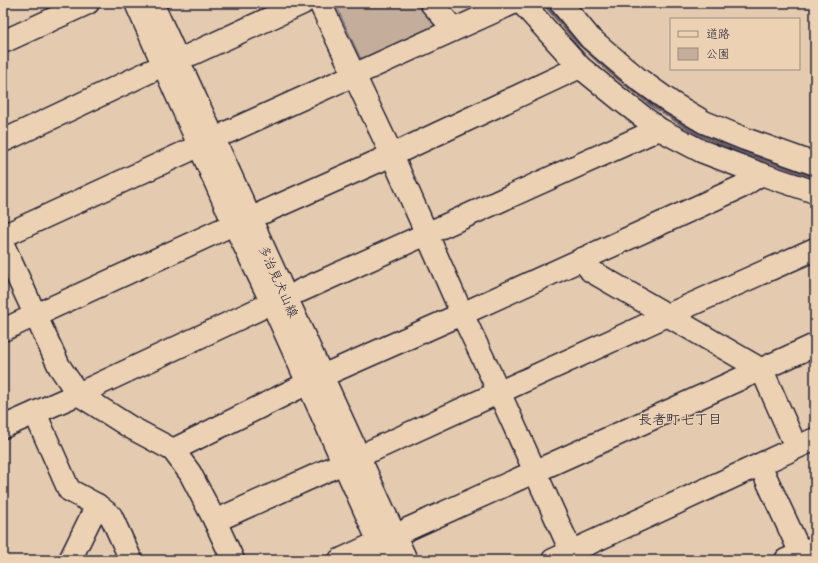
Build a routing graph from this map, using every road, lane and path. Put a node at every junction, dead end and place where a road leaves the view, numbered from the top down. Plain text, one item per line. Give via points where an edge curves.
1 (88, 3) edge
2 (136, 3) edge
3 (152, 3) edge
4 (303, 3) edge
5 (320, 3) edge
6 (431, 3) edge
7 (513, 3) edge
8 (522, 3) edge
9 (561, 3) edge
10 (59, 9) edge
11 (452, 30) junction
12 (3, 42) edge
13 (192, 54) dead end
14 (580, 68) junction
15 (151, 71) dead end
16 (354, 76) junction
17 (659, 129) junction
18 (228, 132) dead end
19 (3, 141) edge
20 (188, 151) dead end
21 (392, 155) junction
22 (815, 164) edge
23 (761, 174) junction
24 (815, 192) edge
25 (264, 212) dead end
26 (223, 229) dead end
27 (426, 234) junction
28 (3, 236) edge
29 (3, 245) edge
30 (815, 249) edge
31 (582, 259) junction
32 (300, 291) dead end
33 (259, 309) dead end
34 (462, 314) junction
35 (668, 315) junction
36 (35, 316) junction
37 (3, 330) edge
38 (815, 345) edge
39 (762, 370) junction
40 (315, 379) junction
41 (499, 392) junction
42 (78, 394) junction
43 (35, 412) junction
44 (3, 427) edge
45 (806, 443) edge
46 (173, 450) junction
47 (372, 450) dead end
48 (760, 465) junction
49 (332, 468) dead end
50 (535, 472) junction
51 (97, 505) junction
52 (215, 521) junction
53 (408, 529) dead end
54 (368, 547) dead end
55 (801, 555) edge
56 (566, 557) edge
57 (70, 560) edge
58 (131, 560) edge
59 (233, 560) edge
60 (340, 560) edge
61 (387, 560) edge
62 (406, 560) edge

1 - 10 street
2 - 40 street, 多治見犬山線 via 234,224 272,303
3 - 40 street, 多治見犬山線
4 - 13 street
5 - 16 street
6 - 11 street
7 - 11 street
8 - 14 street
9 - 22 street via 590,38 637,78 672,103 704,122
10 - 12 street
11 - 16 street
14 - 17 street
14 - 21 street
15 - 19 street
16 - 18 street
16 - 21 street
17 - 23 street via 700,151
17 - 27 street
20 - 28 street
21 - 25 street
21 - 27 street
23 - 24 street
23 - 31 street via 741,187
26 - 36 street
27 - 32 street
27 - 34 street
29 - 36 street
30 - 35 street
31 - 34 street
31 - 35 street via 591,271
33 - 42 street
34 - 40 street
34 - 41 street
35 - 39 street
35 - 41 street
36 - 37 street
36 - 42 street via 59,366
38 - 39 street
39 - 45 street
39 - 50 street
40 - 46 street
40 - 61 street, 多治見犬山線
40 - 62 street, 多治見犬山線
41 - 47 street
41 - 50 street
42 - 43 street
42 - 46 street via 130,427
43 - 44 street
43 - 51 street via 69,490
45 - 48 street
46 - 52 street via 190,473
48 - 55 street
48 - 56 street
49 - 52 street
50 - 53 street
50 - 56 street
51 - 57 street
51 - 58 street via 111,516
52 - 59 street
54 - 60 street

